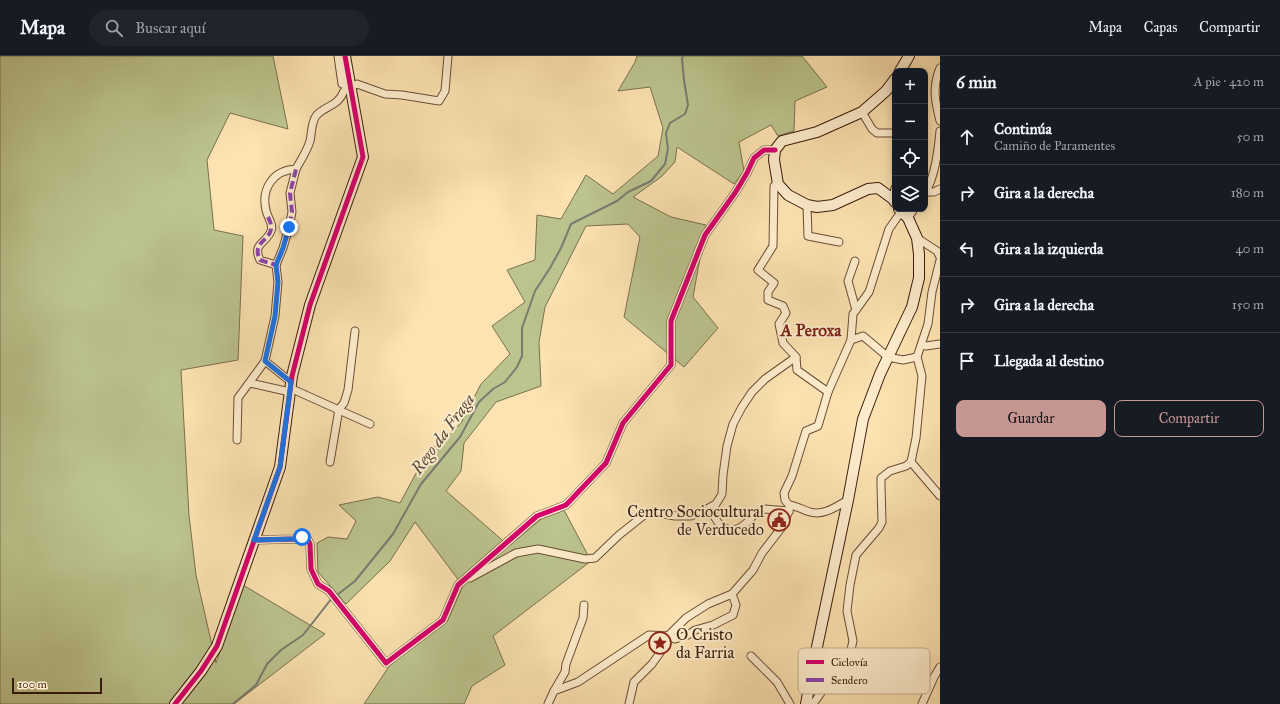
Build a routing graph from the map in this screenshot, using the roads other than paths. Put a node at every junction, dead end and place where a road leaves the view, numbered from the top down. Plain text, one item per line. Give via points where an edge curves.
1 (338, 56) edge
2 (345, 56) edge
3 (448, 56) edge
4 (909, 56) edge
5 (902, 68) edge
6 (940, 68) edge
7 (892, 83) edge
8 (351, 87) junction
9 (938, 109) edge
10 (862, 112) junction
11 (940, 121) edge
12 (940, 131) edge
13 (892, 133) edge
14 (775, 150) junction
15 (296, 169) junction
16 (778, 184) junction
17 (928, 188) edge
18 (940, 189) edge
19 (928, 193) edge
20 (892, 195) edge
21 (807, 205) junction
22 (903, 213) edge
23 (916, 238) junction
24 (839, 242) dead end
25 (940, 259) edge
26 (855, 261) dead end
27 (276, 265) junction
28 (856, 310) junction
29 (355, 331) dead end
30 (851, 340) junction
31 (940, 344) edge
32 (922, 345) junction
33 (796, 357) junction
34 (888, 357) junction
35 (917, 357) junction
36 (265, 361) junction
37 (250, 383) junction
38 (290, 387) junction
39 (828, 392) junction
40 (339, 410) junction
41 (370, 424) dead end
42 (237, 440) dead end
43 (330, 462) dead end
44 (911, 462) junction
45 (940, 496) edge
46 (848, 500) junction
47 (711, 507) junction
48 (789, 508) junction
49 (254, 540) junction
50 (458, 585) junction
51 (732, 594) junction
52 (584, 605) dead end
53 (668, 636) junction
54 (817, 648) edge
55 (851, 648) edge
56 (751, 656) dead end
57 (940, 666) edge
58 (930, 686) edge
59 (554, 690) junction
60 (808, 694) edge
61 (820, 694) edge
62 (926, 694) edge
63 (175, 704) edge
64 (548, 704) edge
65 (629, 704) edge
66 (790, 704) edge
67 (806, 704) edge
68 (813, 704) edge
69 (922, 704) edge

1 - 8 street via 342,84
2 - 8 street
3 - 8 street via 445,90 439,101 385,94 357,84
4 - 5 street
6 - 9 street via 934,88
7 - 10 street
8 - 15 street via 344,91 335,104 316,116 308,147
8 - 38 street via 363,157 310,305
9 - 11 street
10 - 13 street via 877,133
10 - 14 street via 817,132 782,141
12 - 17 street via 939,146
14 - 16 street
14 - 50 street via 764,150 754,158 735,193 705,235 671,321 671,365 622,423 606,463 566,505 537,516
15 - 27 street via 290,193 292,212 289,227
15 - 27 street via 279,172 270,182 264,197 272,231 258,247 257,253 260,260
16 - 21 street via 788,195
16 - 33 street via 774,186 773,246 758,270 774,283 768,292 768,300 783,306 786,313 779,324 783,342
18 - 19 street
20 - 21 street via 878,188 868,189 833,205
21 - 24 street via 808,236
22 - 23 street
22 - 28 street via 889,229 869,292
23 - 25 street via 938,251
23 - 34 street via 919,278 912,307
25 - 32 street
26 - 28 street via 848,281
27 - 36 street via 278,282 275,316
28 - 30 street via 853,314
29 - 40 street via 348,390
30 - 34 street via 863,336
30 - 39 street
31 - 32 street
32 - 35 street
33 - 39 street via 797,370
33 - 47 street via 765,378 742,407 733,424 727,446 722,494
34 - 35 street via 903,360
34 - 46 street via 863,419
35 - 44 street via 922,376
36 - 37 street
36 - 38 street
37 - 38 street
37 - 42 street via 238,398
38 - 40 street
38 - 49 street via 280,467
39 - 48 street via 818,426 806,431 784,493
40 - 41 street
40 - 43 street
44 - 45 street
44 - 55 street via 890,470 882,478 882,522 856,555 847,611 853,641
46 - 48 street via 823,513 811,512 798,506
46 - 54 street
47 - 48 street via 713,516 727,530 736,530 745,525 764,509
47 - 50 street via 691,516 648,512 618,535 595,558 585,559 538,549 516,553
48 - 51 street via 782,527 762,553 753,570
49 - 50 street via 307,538 310,544 311,569 318,584 330,591 386,663 443,620
49 - 63 street via 217,646
51 - 53 street via 692,614
51 - 53 street via 736,605 733,615 688,635 675,639
52 - 59 street via 583,618 565,672
53 - 59 street via 649,635 578,682
53 - 65 street via 652,664 634,682
56 - 66 street via 777,682
57 - 58 street
59 - 64 street
60 - 67 street
61 - 68 street
62 - 69 street

